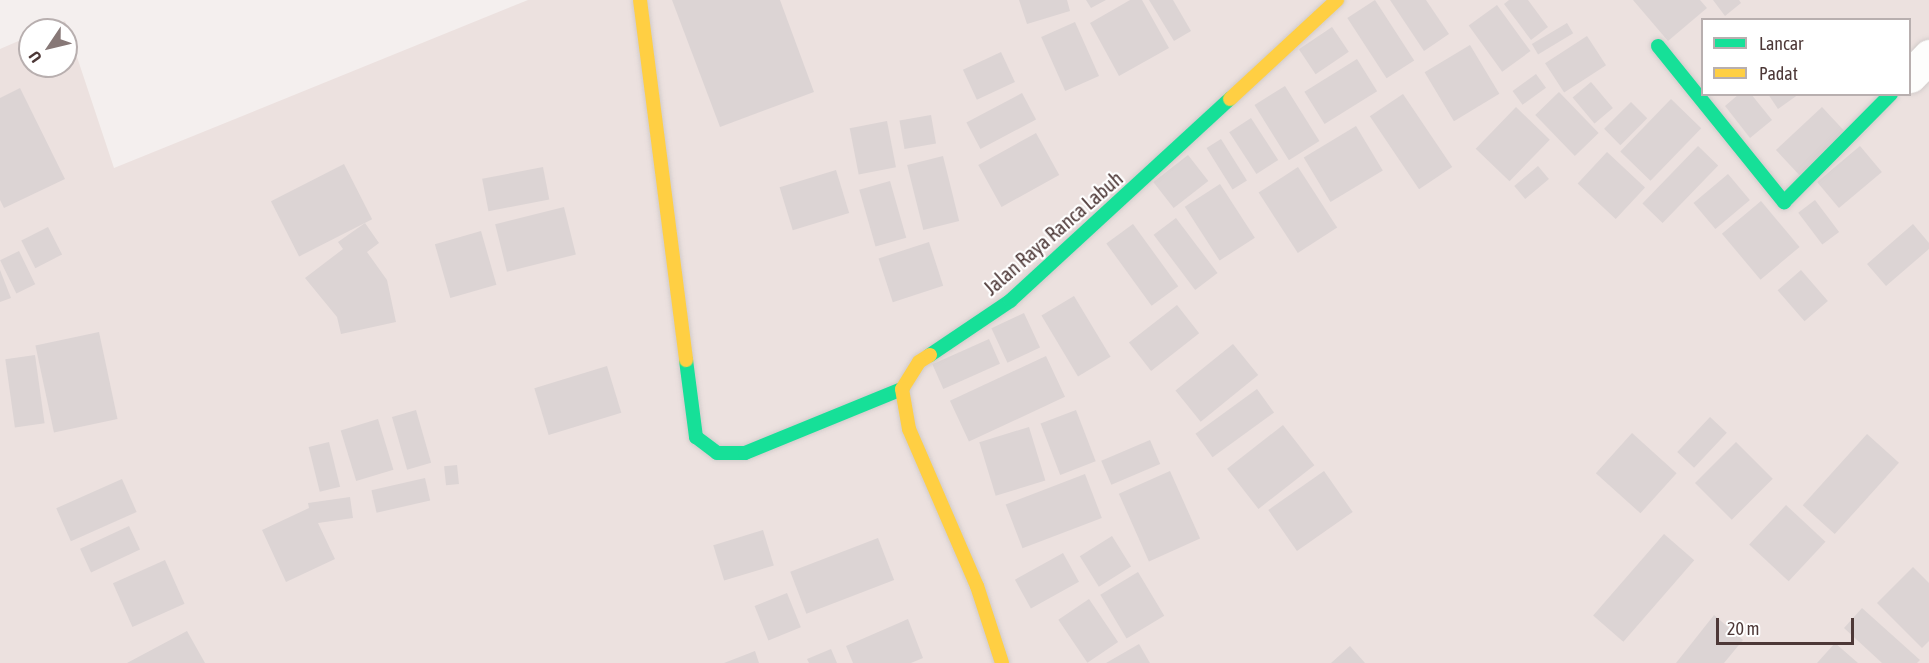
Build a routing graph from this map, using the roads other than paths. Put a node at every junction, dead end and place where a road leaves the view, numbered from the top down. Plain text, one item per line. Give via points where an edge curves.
1 (640, 0) edge
2 (1337, 0) edge
3 (1658, 46) dead end
4 (1929, 56) edge
5 (1911, 75) edge
6 (1889, 96) edge
7 (902, 389) junction
8 (1002, 663) edge

1 - 7 street via 696,437 717,453 745,453
2 - 7 street, Jalan Raya Ranca Labuh via 1011,301 919,362
3 - 6 street via 1784,202
4 - 5 street
7 - 8 street via 909,429 977,586

